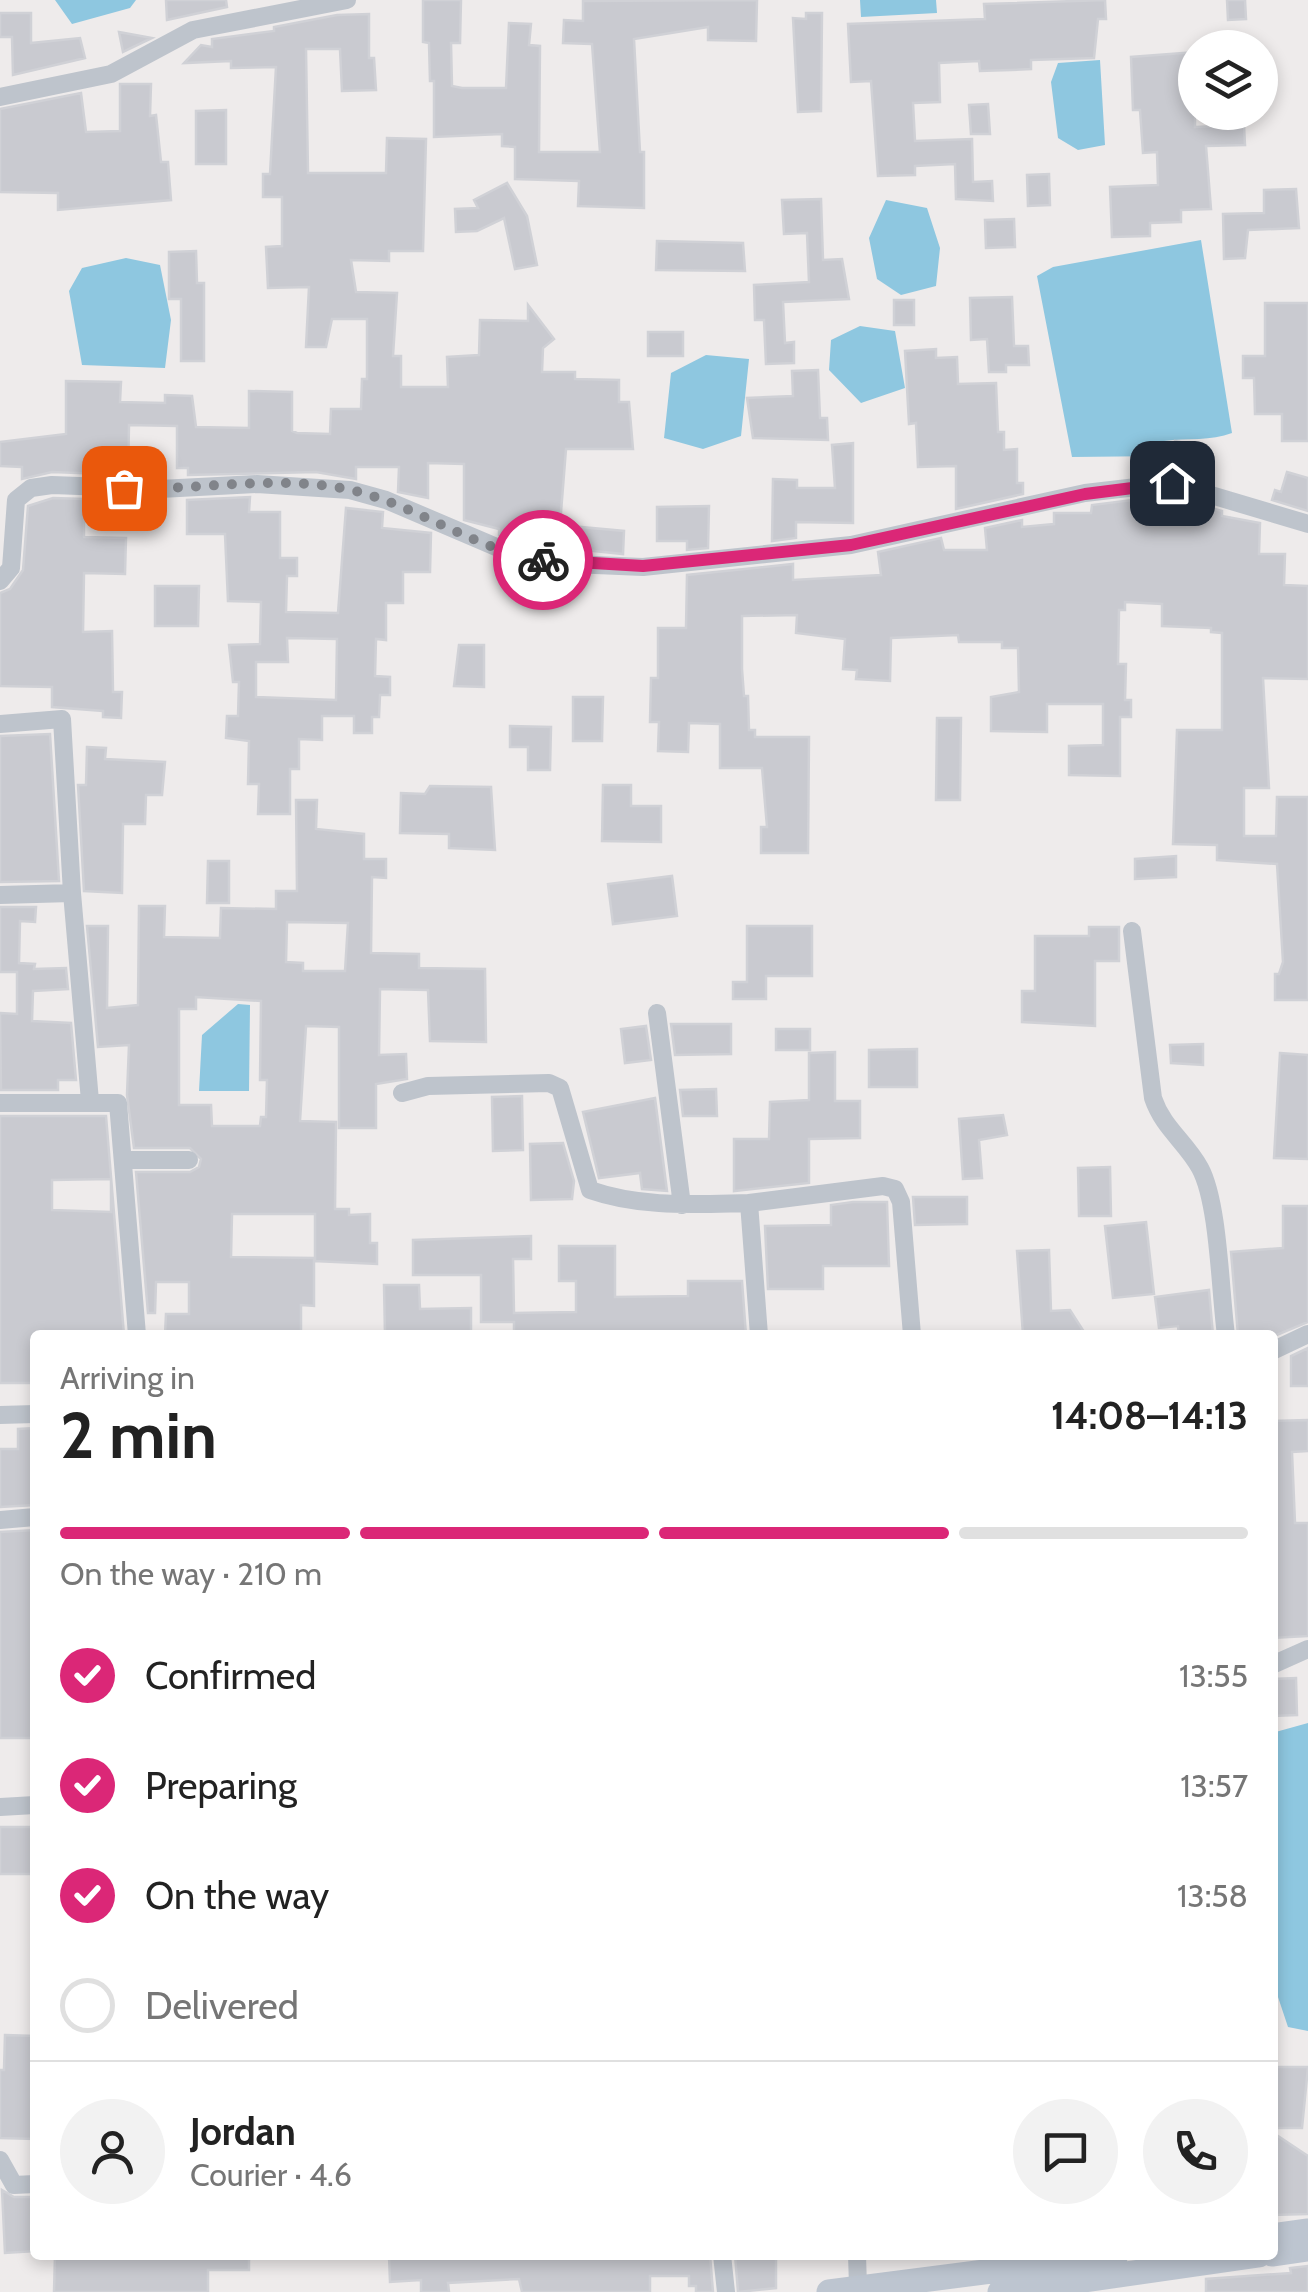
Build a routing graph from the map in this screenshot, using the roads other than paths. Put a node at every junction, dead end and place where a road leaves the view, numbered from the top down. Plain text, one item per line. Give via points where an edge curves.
1 (346, 0) edge
2 (0, 97) edge
3 (1308, 524) edge
4 (0, 581) edge
5 (0, 724) edge
6 (72, 893) junction
7 (0, 895) edge
8 (1132, 932) dead end
9 (657, 1013) dead end
10 (402, 1093) dead end
11 (90, 1101) junction
12 (0, 1102) edge
13 (123, 1160) junction
14 (190, 1160) dead end
15 (682, 1204) junction
16 (750, 1204) junction
17 (137, 1330) edge
18 (760, 1330) edge
19 (912, 1330) edge
20 (1225, 1330) edge
21 (1308, 1334) edge
22 (1278, 1348) edge
23 (30, 1414) edge
24 (0, 1415) edge
25 (30, 1517) edge
26 (0, 1520) edge
27 (1308, 1650) edge
28 (1278, 1662) edge
29 (30, 1804) edge
30 (0, 1807) edge
31 (0, 2160) edge
32 (30, 2184) edge
33 (1308, 2231) edge
34 (1278, 2235) edge
35 (1308, 2250) edge
36 (1278, 2253) edge
37 (723, 2260) edge
38 (857, 2260) edge
39 (1074, 2260) edge
40 (1225, 2260) edge
41 (858, 2286) junction
42 (726, 2292) edge
43 (829, 2292) edge
44 (1000, 2292) edge

1 - 2 street via 193,30 111,74
3 - 4 street via 1172,483 1085,494 851,545 608,566 515,555 350,490 52,485 31,488 16,500 12,568
5 - 6 street via 62,720
6 - 7 street
6 - 11 street
8 - 20 street via 1153,1098 1159,1118 1200,1166 1210,1196
9 - 15 street
10 - 15 street via 428,1086 549,1083 560,1088 590,1190
11 - 12 street
11 - 13 street via 118,1103
13 - 14 street
13 - 17 street
15 - 16 street
16 - 18 street
16 - 19 street via 895,1189
21 - 22 street
23 - 24 street
25 - 26 street
27 - 28 street
29 - 30 street
31 - 32 street via 14,2185
33 - 34 main road
35 - 36 main road
37 - 42 street
38 - 41 street
39 - 41 main road
40 - 44 main road
41 - 43 main road

